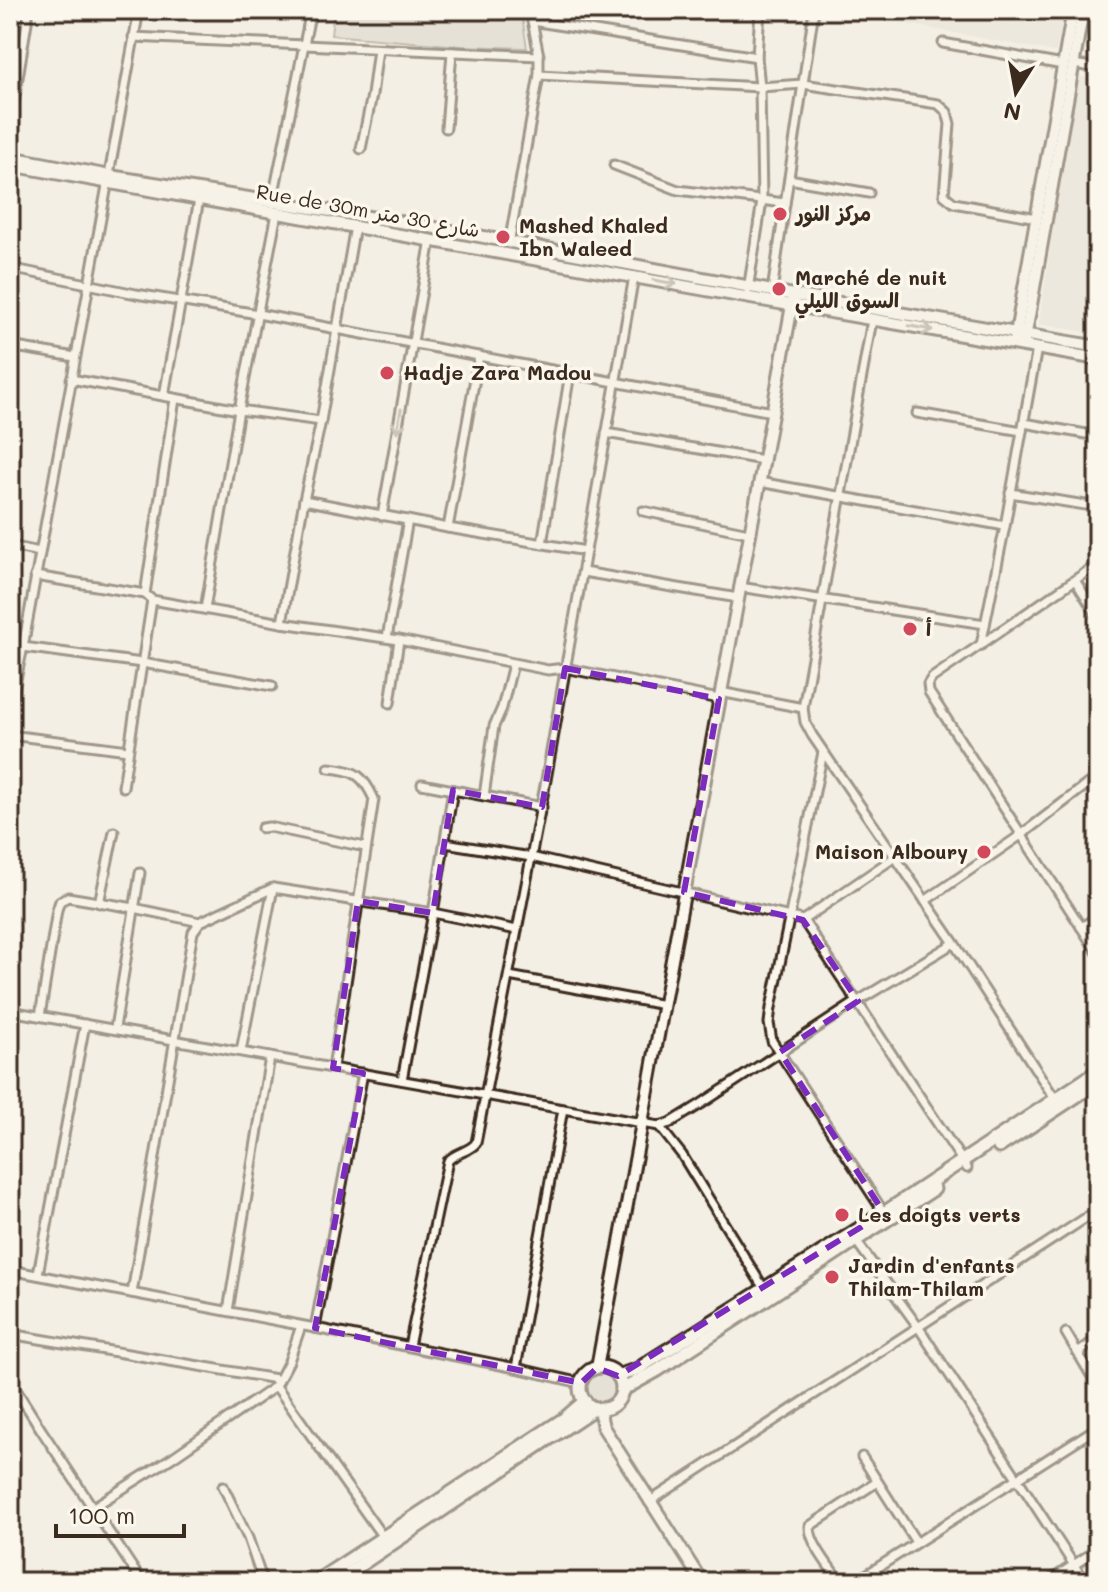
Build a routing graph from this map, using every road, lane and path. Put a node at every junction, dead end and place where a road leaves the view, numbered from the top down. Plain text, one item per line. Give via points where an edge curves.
1 (29, 10) edge
2 (139, 10) edge
3 (311, 10) edge
4 (530, 10) edge
5 (760, 10) edge
6 (814, 10) edge
7 (1073, 10) edge
8 (1083, 10) edge
9 (532, 21) junction
10 (133, 37) junction
11 (943, 43) dead end
12 (305, 46) junction
13 (378, 49) junction
14 (452, 52) junction
15 (539, 56) junction
16 (757, 57) junction
17 (1068, 64) junction
18 (1098, 68) edge
19 (539, 75) junction
20 (803, 84) junction
21 (760, 87) junction
22 (10, 127) edge
23 (446, 128) dead end
24 (10, 139) edge
25 (361, 149) dead end
26 (12, 160) edge
27 (614, 165) dead end
28 (789, 179) junction
29 (108, 180) junction
30 (869, 193) dead end
31 (199, 199) junction
32 (762, 201) junction
33 (785, 203) junction
34 (274, 208) junction
35 (1037, 218) junction
36 (355, 226) junction
37 (431, 240) junction
38 (509, 242) junction
39 (507, 254) junction
40 (10, 268) edge
41 (634, 276) junction
42 (89, 284) junction
43 (772, 291) junction
44 (747, 292) junction
45 (793, 300) junction
46 (181, 302) junction
47 (258, 314) junction
48 (872, 320) junction
49 (336, 330) junction
50 (1020, 339) junction
51 (414, 344) junction
52 (10, 346) edge
53 (1098, 347) edge
54 (1037, 348) junction
55 (479, 356) junction
56 (75, 357) junction
57 (1098, 359) edge
58 (570, 373) junction
59 (71, 379) junction
60 (615, 381) junction
61 (164, 396) junction
62 (175, 399) junction
63 (239, 410) junction
64 (772, 412) junction
65 (917, 413) dead end
66 (321, 421) junction
67 (1023, 427) junction
68 (606, 433) junction
69 (1086, 434) dead end
70 (763, 460) junction
71 (759, 482) junction
72 (1010, 493) junction
73 (841, 496) junction
74 (304, 500) junction
75 (1098, 507) edge
76 (643, 511) dead end
77 (382, 516) junction
78 (408, 520) junction
79 (1005, 526) junction
80 (448, 528) junction
81 (749, 533) junction
82 (542, 544) junction
83 (10, 546) edge
84 (586, 551) junction
85 (40, 552) junction
86 (1098, 564) edge
87 (583, 572) junction
88 (35, 576) junction
89 (1075, 580) junction
90 (738, 592) junction
91 (148, 597) junction
92 (822, 600) junction
93 (205, 609) junction
94 (1098, 617) edge
95 (282, 623) junction
96 (985, 624) junction
97 (387, 638) junction
98 (399, 640) junction
99 (980, 646) junction
100 (23, 647) junction
101 (10, 656) edge
102 (21, 658) junction
103 (142, 663) junction
104 (513, 664) junction
105 (565, 668) junction
106 (272, 686) dead end
107 (719, 695) junction
108 (390, 703) dead end
109 (10, 708) edge
110 (803, 708) junction
111 (10, 735) edge
112 (128, 750) junction
113 (823, 752) junction
114 (329, 768) dead end
115 (1098, 776) edge
116 (422, 784) dead end
117 (123, 787) dead end
118 (453, 790) junction
119 (484, 796) junction
120 (542, 807) junction
121 (262, 828) dead end
122 (114, 832) dead end
123 (1021, 835) junction
124 (445, 843) junction
125 (365, 847) junction
126 (531, 857) junction
127 (895, 857) junction
128 (140, 873) dead end
129 (273, 888) junction
130 (684, 892) junction
131 (358, 901) junction
132 (925, 901) junction
133 (99, 903) junction
134 (134, 908) junction
135 (433, 913) junction
136 (788, 916) junction
137 (1098, 917) edge
138 (803, 920) junction
139 (200, 922) junction
140 (1081, 927) junction
141 (517, 930) junction
142 (954, 943) junction
143 (1098, 953) edge
144 (509, 976) junction
145 (858, 1001) junction
146 (664, 1005) junction
147 (10, 1011) edge
148 (40, 1016) junction
149 (85, 1024) junction
150 (115, 1028) junction
151 (174, 1040) junction
152 (241, 1051) junction
153 (780, 1052) junction
154 (270, 1057) junction
155 (333, 1068) junction
156 (1098, 1071) edge
157 (363, 1073) junction
158 (402, 1080) junction
159 (1098, 1082) edge
160 (486, 1094) junction
161 (1058, 1103) junction
162 (563, 1109) junction
163 (643, 1122) junction
164 (659, 1126) junction
165 (965, 1165) junction
166 (1098, 1210) edge
167 (884, 1213) junction
168 (853, 1237) junction
169 (10, 1270) edge
170 (38, 1274) junction
171 (132, 1293) junction
172 (766, 1293) junction
173 (228, 1311) junction
174 (301, 1326) junction
175 (315, 1328) junction
176 (919, 1328) junction
177 (1066, 1333) dead end
178 (10, 1334) edge
179 (1098, 1338) edge
180 (409, 1346) junction
181 (1078, 1353) junction
182 (516, 1368) junction
183 (597, 1368) junction
184 (618, 1376) junction
185 (10, 1380) edge
186 (581, 1383) junction
187 (276, 1386) junction
188 (1098, 1387) edge
189 (622, 1390) junction
190 (593, 1406) junction
191 (1098, 1427) edge
192 (862, 1457) dead end
193 (1017, 1477) junction
194 (877, 1482) junction
195 (223, 1486) dead end
196 (649, 1502) junction
197 (92, 1508) junction
198 (386, 1542) junction
199 (916, 1542) junction
200 (1098, 1549) edge
201 (1075, 1565) junction
202 (142, 1582) edge
203 (263, 1582) edge
204 (315, 1582) edge
205 (335, 1582) edge
206 (702, 1582) edge
207 (840, 1582) edge
208 (855, 1582) edge
209 (1048, 1582) edge
210 (1085, 1582) edge

1 - 22 street
2 - 10 street
3 - 12 street
4 - 9 street
5 - 16 street
6 - 20 street
7 - 17 street
8 - 17 street
9 - 15 street
9 - 16 street
10 - 12 street
10 - 29 street
11 - 17 street
12 - 13 street
12 - 34 street
13 - 14 street
13 - 25 street
14 - 15 street
14 - 23 street
15 - 19 street
16 - 21 street
17 - 18 street
17 - 35 street
17 - 50 street
19 - 21 street
19 - 38 street
20 - 21 street
20 - 28 street
20 - 35 street via 938,104 950,124 944,195 954,203
21 - 32 street
24 - 26 street
26 - 29 street, Rue de 30m شارع 30 متر
27 - 32 street via 678,190
28 - 30 street
28 - 33 street
29 - 31 street, Rue de 30m شارع 30 متر
29 - 34 street, Rue de 30m شارع 30 متر
29 - 42 street
31 - 34 street, Rue de 30m شارع 30 متر
31 - 46 street
32 - 33 street
32 - 44 street
33 - 43 street
34 - 36 street, Rue de 30m شارع 30 متر
34 - 38 street, Rue de 30m شارع 30 متر
34 - 47 street
35 - 50 street
36 - 37 street, Rue de 30m شارع 30 متر
36 - 49 street
37 - 39 street, Rue de 30m شارع 30 متر
37 - 51 street
38 - 39 street
38 - 44 street, Rue de 30m شارع 30 متر
39 - 41 street, Rue de 30m شارع 30 متر
40 - 42 street
41 -> 44 street, Rue de 30m شارع 30 متر
41 - 60 street
42 - 46 street
42 - 56 street
43 - 44 street, Rue de 30m شارع 30 متر
43 - 45 street, Rue de 30m شارع 30 متر
44 - 45 street, Rue de 30m شارع 30 متر
45 - 48 street, Rue de 30m شارع 30 متر
45 - 50 street, Rue de 30m شارع 30 متر
45 - 64 street
46 - 47 street
46 - 61 street
47 - 49 street
47 - 63 street
48 -> 50 street, Rue de 30m شارع 30 متر
48 - 73 street
49 - 51 street
49 - 66 street
50 - 53 street, Rue de 30m شارع 30 متر
50 - 54 street, Rue de 30m شارع 30 متر
51 - 55 street
51 -> 77 street
52 - 56 street
54 - 57 street, Rue de 30m شارع 30 متر
54 - 67 street
55 - 58 street
55 - 80 street
56 - 59 street
58 - 60 street
58 - 82 street
59 - 61 street
59 - 85 street
60 - 64 street
60 - 68 street
61 - 62 street
62 - 63 street
62 - 91 street
63 - 66 street
63 - 93 street
64 - 70 street
65 - 67 street
66 - 74 street
67 - 69 street
67 - 72 street
68 - 70 street
68 - 84 street
70 - 71 street
71 - 73 street
71 - 81 street
72 - 75 street
72 - 79 street
73 - 79 street
73 - 92 street
74 - 77 street
74 - 95 street
76 - 81 street
77 - 78 street
78 - 80 street
78 - 97 street
79 - 96 street
80 - 82 street
81 - 90 street
82 - 84 street
83 - 85 street
84 - 87 street
85 - 88 street
86 - 89 street
87 - 90 street
87 - 105 street
88 - 91 street
88 - 100 street
89 - 94 street
89 - 99 street
90 - 92 street
90 - 107 street
91 - 93 street
91 - 103 street
92 - 96 street
92 - 110 street
93 - 95 street
95 - 97 street
96 - 99 street
97 - 98 street
98 - 104 street
98 - 108 street
99 - 123 street via 932,678 929,692
100 - 102 street
100 - 103 street
101 - 102 street
102 - 109 street
103 - 106 street
103 - 112 street
104 - 105 street
104 - 119 street via 494,726
105 - 107 street
105 - 120 street
107 - 110 street
107 - 130 street
110 - 113 street
111 - 112 street
112 - 117 street
113 - 127 street
113 - 136 street
114 - 125 street via 355,773 367,783 374,799
115 - 123 street
116 - 118 street
118 - 119 street
118 - 124 street
119 - 120 street
120 - 126 street
121 - 125 street
122 - 133 street
123 - 132 street
123 - 140 street
124 - 126 street
124 - 135 street
125 - 131 street
126 - 130 street
126 - 141 street
127 - 132 street
127 - 138 street
128 - 134 street
129 - 131 street
129 - 139 street
129 - 152 street
130 - 136 street
130 - 146 street
131 - 135 street
131 - 155 street
132 - 142 street
133 - 134 street
133 - 148 street via 68,897 60,901
134 - 139 street
134 - 150 street
135 - 141 street
135 - 158 street
136 - 138 street
136 - 153 street via 769,1023
137 - 140 street
138 - 145 street
139 - 151 street via 193,932
140 - 143 street
141 - 144 street
142 - 145 street
142 - 161 street
144 - 146 street
144 - 160 street
145 - 153 street
145 - 165 street
146 - 163 street
147 - 148 street
148 - 149 street
149 - 150 street
149 - 170 street
150 - 151 street
151 - 152 street
151 - 171 street
152 - 154 street
153 - 164 street
153 - 167 street
154 - 155 street
154 - 173 street
155 - 157 street
156 - 161 main road
157 - 158 street
157 - 175 street
158 - 160 street
159 - 161 main road
160 - 162 street
160 - 180 street via 475,1146 448,1161
161 - 165 main road
162 - 163 street
162 - 182 street
163 - 164 street
163 - 183 street
164 - 172 street
165 - 167 main road
165 - 168 main road
166 - 176 street
167 - 168 main road
168 - 172 main road
168 - 176 street
169 - 170 street
170 - 171 street
171 - 173 street
172 - 184 main road
172 - 189 main road
173 - 174 street
174 - 175 street
174 - 187 street
175 - 180 street
176 - 193 street
176 - 196 street
177 - 181 street
178 - 187 street via 270,1377
179 - 181 street
180 - 182 street
181 - 188 street
182 - 186 street
183 - 184 main road
183 - 186 main road
184 - 189 main road
185 - 197 street
186 - 190 main road via 580,1393
187 - 197 street
187 - 198 street
189 - 190 main road via 617,1402 605,1409
190 - 196 street
190 - 198 main road
191 - 193 street
192 - 194 street
193 - 199 street
193 - 201 street
194 - 199 street
194 - 207 street via 810,1526 812,1539
195 - 203 street
196 - 206 street
197 - 202 street
198 - 204 main road
198 - 205 main road
199 - 208 street
200 - 201 street
201 - 209 street
201 - 210 street

